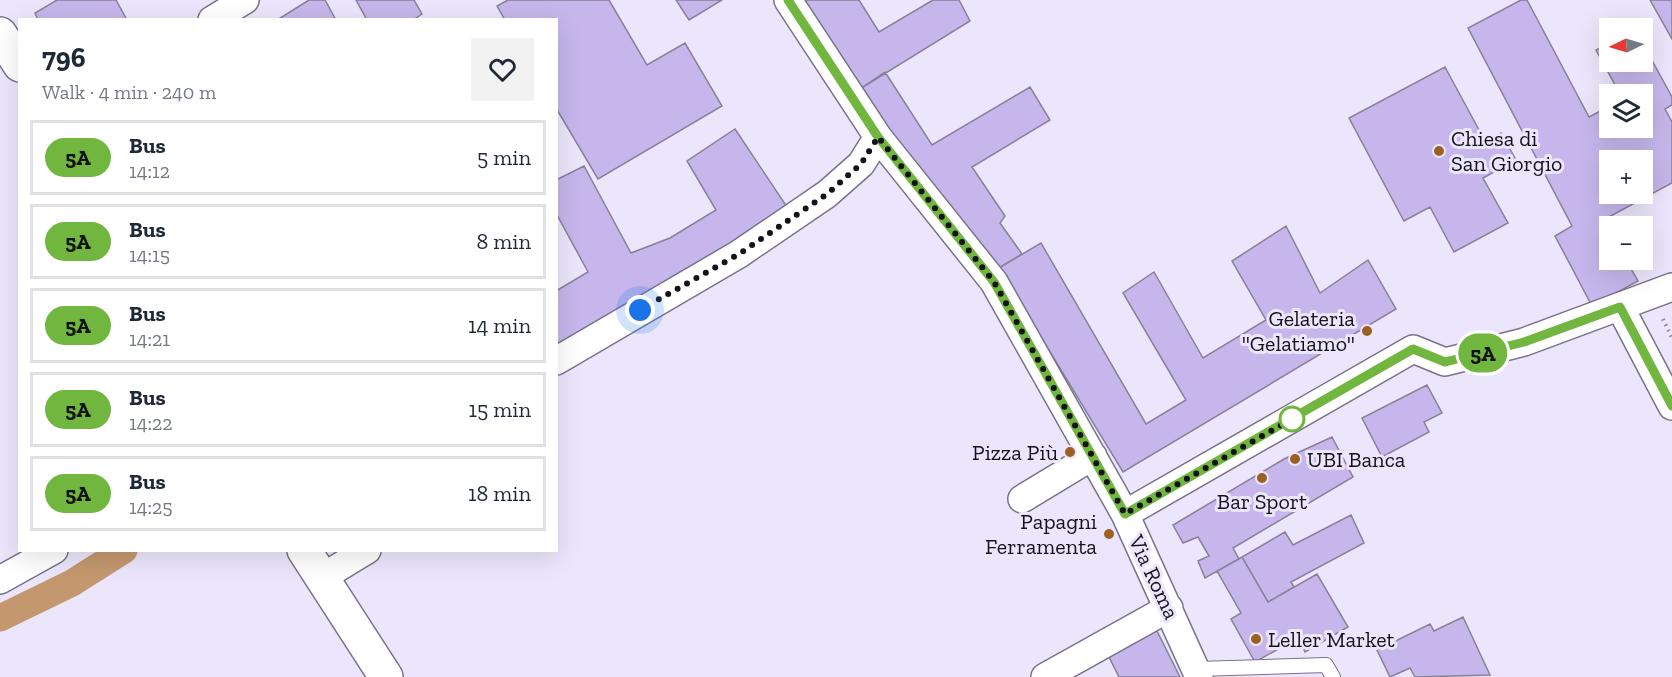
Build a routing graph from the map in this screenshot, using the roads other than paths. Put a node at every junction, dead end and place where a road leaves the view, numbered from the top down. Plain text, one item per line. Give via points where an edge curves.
1 (245, 0) edge
2 (788, 0) edge
3 (215, 18) edge
4 (0, 34) edge
5 (18, 62) edge
6 (878, 137) junction
7 (1672, 287) edge
8 (1620, 307) junction
9 (558, 360) edge
10 (1672, 406) edge
11 (1093, 456) junction
12 (1022, 499) dead end
13 (1125, 514) junction
14 (50, 552) edge
15 (305, 552) edge
16 (364, 552) edge
17 (321, 578) junction
18 (0, 580) edge
19 (1168, 608) junction
20 (1198, 673) edge
21 (386, 677) edge
22 (1045, 677) edge
23 (1333, 677) edge

1 - 3 street
2 - 6 street, Via Roma
4 - 5 street
6 - 9 street via 861,164 827,194 739,254
6 - 11 street, Via Roma via 994,282
7 - 8 street
8 - 10 street
8 - 13 street via 1524,342 1445,362 1413,349
11 - 12 street
11 - 13 street, Via Roma
13 - 19 street, Via Roma
14 - 18 street
15 - 17 street
16 - 17 street
17 - 21 street
19 - 20 street, Via Roma
19 - 22 street
20 - 23 lane via 1326,665

